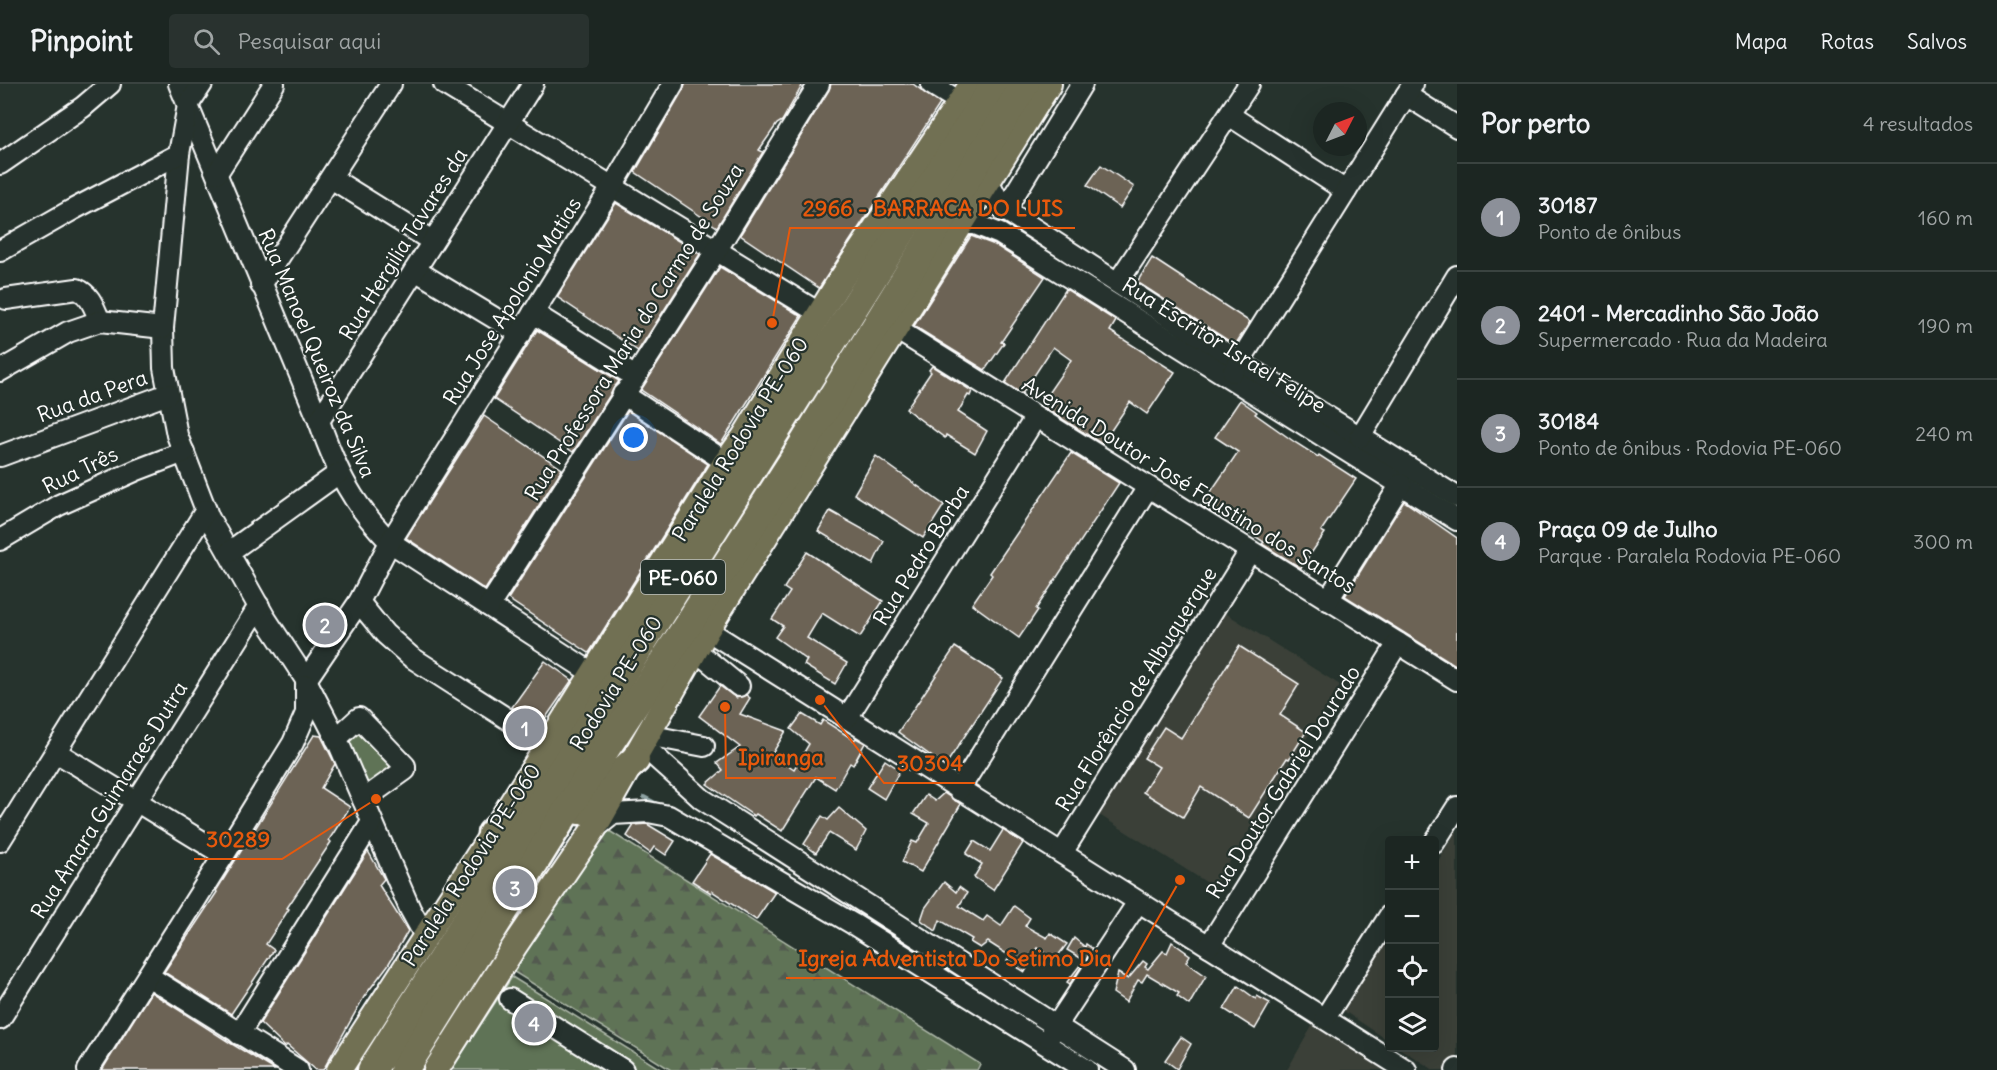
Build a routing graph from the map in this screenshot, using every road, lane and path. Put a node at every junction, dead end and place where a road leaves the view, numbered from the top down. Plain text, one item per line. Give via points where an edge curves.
1 (110, 84) edge
2 (179, 84) edge
3 (202, 84) edge
4 (274, 84) edge
5 (391, 84) edge
6 (444, 84) edge
7 (533, 84) edge
8 (673, 84) edge
9 (819, 84) edge
10 (931, 84) edge
11 (994, 84) edge
12 (1082, 84) edge
13 (1249, 84) edge
14 (1038, 88) edge
15 (1409, 90) edge
16 (961, 92) edge
17 (188, 105) junction
18 (1067, 108) junction
19 (1229, 115) junction
20 (508, 123) junction
21 (1457, 127) edge
22 (178, 160) junction
23 (0, 164) edge
24 (217, 173) junction
25 (332, 178) junction
26 (987, 180) junction
27 (612, 187) junction
28 (1346, 191) junction
29 (1005, 210) junction
30 (961, 224) junction
31 (432, 241) junction
32 (0, 251) edge
33 (716, 251) junction
34 (415, 270) junction
35 (1457, 276) edge
36 (1119, 282) junction
37 (261, 285) junction
38 (6, 298) dead end
39 (533, 313) junction
40 (819, 313) junction
41 (100, 321) junction
42 (163, 328) junction
43 (896, 329) junction
44 (521, 334) junction
45 (1234, 370) junction
46 (0, 371) edge
47 (634, 376) junction
48 (168, 394) junction
49 (623, 394) junction
50 (1035, 418) junction
51 (319, 421) junction
52 (1360, 437) junction
53 (757, 439) junction
54 (184, 452) junction
55 (0, 456) edge
56 (726, 462) junction
57 (800, 467) junction
58 (339, 473) junction
59 (1401, 484) junction
60 (1148, 487) junction
61 (1457, 497) edge
62 (206, 510) junction
63 (1457, 520) edge
64 (0, 540) edge
65 (390, 542) junction
66 (1250, 551) junction
67 (229, 552) junction
68 (1328, 600) junction
69 (359, 602) junction
70 (259, 606) junction
71 (489, 606) junction
72 (708, 630) junction
73 (1398, 643) junction
74 (695, 650) junction
75 (592, 673) junction
76 (306, 680) junction
77 (1457, 680) edge
78 (739, 686) dead end
79 (846, 718) junction
80 (333, 734) junction
81 (293, 743) junction
82 (577, 744) junction
83 (548, 745) junction
84 (704, 746) dead end
85 (641, 747) junction
86 (56, 752) junction
87 (959, 790) junction
88 (363, 800) junction
89 (137, 801) junction
90 (1457, 807) edge
91 (372, 822) junction
92 (594, 829) junction
93 (492, 834) junction
94 (554, 834) junction
95 (1438, 836) edge
96 (0, 841) edge
97 (1062, 853) junction
98 (224, 855) junction
99 (1138, 902) junction
100 (1385, 921) edge
101 (424, 936) junction
102 (1209, 946) junction
103 (148, 976) junction
104 (510, 999) dead end
105 (1325, 1018) junction
106 (0, 1019) edge
107 (239, 1034) junction
108 (1051, 1035) junction
109 (97, 1067) edge
110 (298, 1070) edge
111 (339, 1070) edge
112 (372, 1070) edge
113 (404, 1070) edge
114 (436, 1070) edge
115 (623, 1070) edge
116 (1087, 1070) edge
117 (1125, 1070) edge
118 (1406, 1070) edge

1 - 23 street
2 - 17 street, Rua Manoel Queiroz da Silva
3 - 17 street
4 - 24 street
5 - 25 street
6 - 20 street
7 - 20 street, Rua Hergilia Tavares da
8 - 27 street, Rua Jose Apolonio Matias
9 - 33 street, Rua Professora Maria do Carmo de Souza
10 - 16 street
11 - 53 highway, Rodovia PE-060 / PE-060
12 - 18 street
13 - 19 street
14 - 18 street
14 - 26 main road, PE-060
14 - 57 highway, Rodovia PE-060 / PE-060
15 - 21 street
15 - 28 street
16 - 40 main road, Paralela Rodovia PE-060 / PE-060
17 - 22 street
17 - 24 street, Rua Manoel Queiroz da Silva
18 - 29 street
19 - 28 street
19 - 36 street
20 - 27 street
20 - 31 street, Rua Hergilia Tavares da
22 - 24 street via 203,162
22 - 32 street
22 - 42 street
24 - 37 street, Rua Manoel Queiroz da Silva
25 - 31 street
25 - 37 street
26 - 29 street, Rua Escritor Israel Felipe
26 - 30 main road, PE-060
27 - 33 street
27 - 39 street, Rua Jose Apolonio Matias
28 - 45 street
29 - 36 street, Rua Escritor Israel Felipe
30 - 43 main road, PE-060
30 - 45 street, Rua Escritor Israel Felipe via 975,224 1000,234
31 - 34 street, Rua Hergilia Tavares da
33 - 40 street
33 - 47 street, Rua Professora Maria do Carmo de Souza
34 - 44 street
34 - 51 street, Rua Hergilia Tavares da
35 - 52 street
36 - 45 street, Rua Escritor Israel Felipe
37 - 51 street, Rua Manoel Queiroz da Silva
38 - 41 street via 77,289 91,300
39 - 44 street, Rua Jose Apolonio Matias
39 - 47 street
40 - 53 main road, Paralela Rodovia PE-060 / PE-060
41 - 42 street
41 - 46 street via 68,332
42 - 48 street
43 - 50 street, Avenida Doutor José Faustino dos Santos
43 - 57 main road, PE-060
44 - 65 street, Rua Jose Apolonio Matias
45 - 52 street, Rua Escritor Israel Felipe
45 - 59 street, Rua Escritor Israel Felipe
47 - 49 street, Rua Professora Maria do Carmo de Souza
48 - 54 street
48 - 55 street, Rua da Pera
49 - 56 street
49 - 71 street, Rua Professora Maria do Carmo de Souza
50 - 60 street, Avenida Doutor José Faustino dos Santos
50 - 79 street, Rua Pedro Borba
51 - 58 street, Rua Manoel Queiroz da Silva
52 - 61 street, Rua Escritor Israel Felipe
53 - 56 main road, Paralela Rodovia PE-060 / PE-060
53 - 57 main road
53 - 82 highway, Rodovia PE-060 / PE-060
54 - 62 street
54 - 64 street, Rua Três via 59,505
56 - 75 main road, Paralela Rodovia PE-060 / PE-060
57 - 72 main road, PE-060
57 - 94 highway, Rodovia PE-060 / PE-060 via 689,623
58 - 65 street, Rua Manoel Queiroz da Silva via 350,495
58 - 67 street
59 - 63 street, Rua Escritor Israel Felipe
59 - 68 street
60 - 66 street, Avenida Doutor José Faustino dos Santos
60 - 87 street
62 - 67 street
62 - 86 street
65 - 69 street, Rua Jose Apolonio Matias
65 - 71 street, Rua Manoel Queiroz da Silva
66 - 68 street, Avenida Doutor José Faustino dos Santos
66 - 97 street, Rua Florêncio de Albuquerque
67 - 70 street
68 - 73 street, Avenida Doutor José Faustino dos Santos
69 - 76 street, Rua Jose Apolonio Matias
69 - 83 street via 385,634 411,657
70 - 76 street
70 - 89 street, Rua Amara Guimaraes Dutra
71 - 75 street, Rua Manoel Queiroz da Silva
72 - 74 main road, PE-060
72 - 79 street
73 - 77 street, Avenida Doutor José Faustino dos Santos
73 - 102 street, Rua Doutor Gabriel Dourado
74 - 78 street
74 - 85 main road, PE-060
75 - 83 main road, Paralela Rodovia PE-060 / PE-060
76 - 80 street
76 - 81 street via 306,713
79 - 87 street
80 - 81 street via 322,728
80 - 88 street
80 - 88 street via 359,718 405,768
81 - 98 street
82 - 93 highway
82 - 112 highway, Rodovia PE-060 / PE-060
83 - 93 main road, Paralela Rodovia PE-060 / PE-060
84 - 85 street
85 - 92 main road, PE-060
85 - 94 highway
85 - 108 street via 702,799
86 - 89 street
86 - 96 street
87 - 97 street
88 - 91 street
89 - 98 street
89 - 106 street, Rua Amara Guimaraes Dutra
90 - 95 street
91 - 101 street
91 - 107 street
92 - 108 street via 613,814 648,812 669,816
92 - 114 main road, PE-060
93 - 101 main road, Paralela Rodovia PE-060 / PE-060
94 - 113 highway, Rodovia PE-060 / PE-060
97 - 99 street
98 - 103 street
99 - 102 street
99 - 108 street
100 - 105 street
101 - 111 main road, Paralela Rodovia PE-060 / PE-060
102 - 105 street
103 - 107 street
103 - 109 street
104 - 115 street
105 - 118 street
107 - 110 street
108 - 116 street
108 - 117 street

